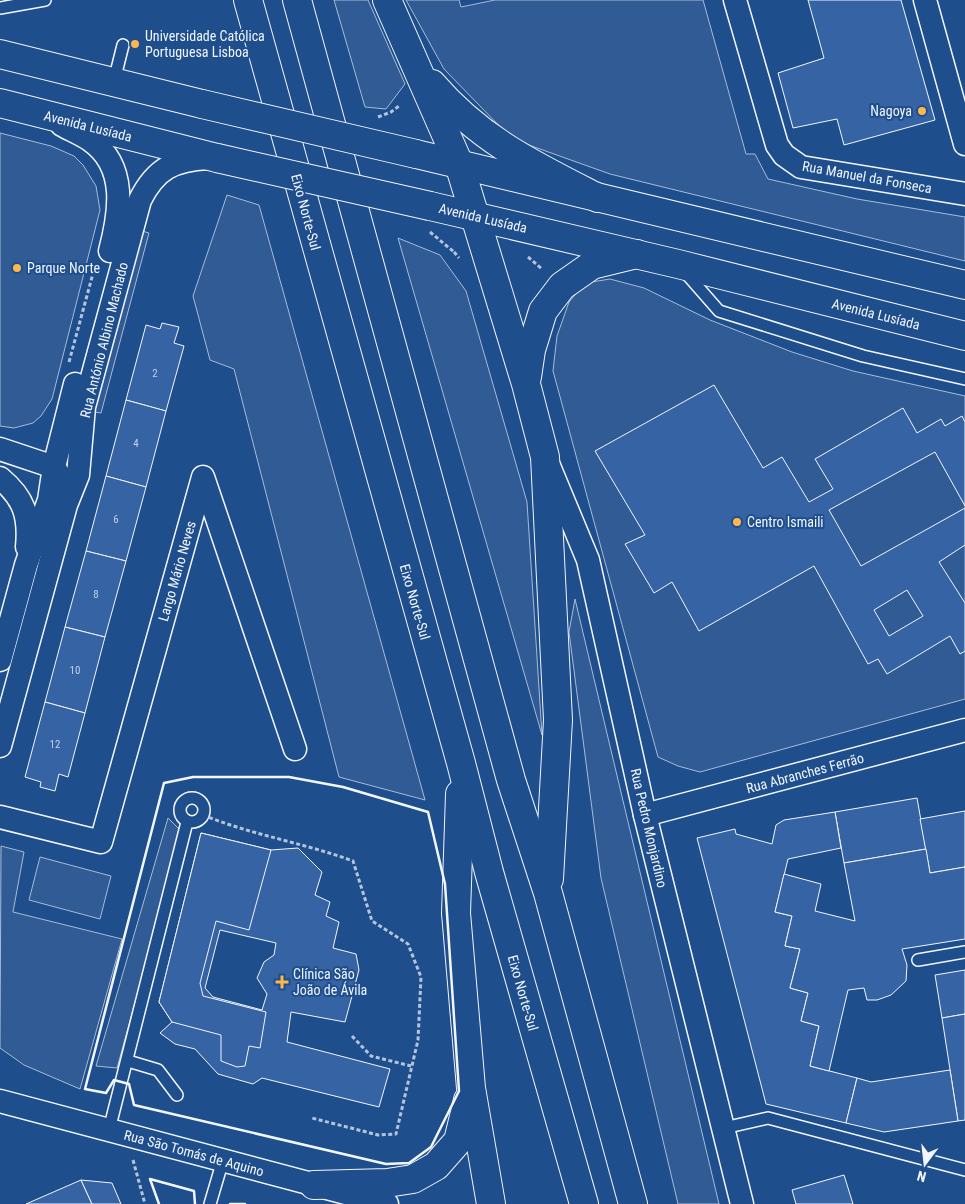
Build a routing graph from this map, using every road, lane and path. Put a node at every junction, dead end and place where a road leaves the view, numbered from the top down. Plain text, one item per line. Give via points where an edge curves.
1 (45, 0) edge
2 (248, 0) edge
3 (297, 0) edge
4 (387, 0) edge
5 (736, 0) edge
6 (925, 0) edge
7 (0, 8) edge
8 (123, 45) dead end
9 (0, 54) edge
10 (416, 66) junction
11 (114, 81) junction
12 (0, 103) edge
13 (399, 106) dead end
14 (46, 116) junction
15 (372, 119) dead end
16 (965, 144) edge
17 (217, 158) junction
18 (458, 164) junction
19 (965, 194) edge
20 (598, 198) junction
21 (476, 217) junction
22 (637, 254) junction
23 (96, 262) dead end
24 (678, 264) junction
25 (965, 286) edge
26 (965, 336) edge
27 (68, 364) dead end
28 (965, 379) edge
29 (526, 384) junction
30 (0, 448) edge
31 (545, 457) junction
32 (54, 467) junction
33 (0, 478) edge
34 (66, 505) junction
35 (26, 565) junction
36 (0, 660) edge
37 (965, 730) edge
38 (0, 746) edge
39 (295, 749) dead end
40 (461, 763) junction
41 (203, 815) junction
42 (645, 815) junction
43 (0, 817) edge
44 (188, 822) junction
45 (548, 893) junction
46 (965, 952) edge
47 (918, 960) dead end
48 (352, 1036) dead end
49 (128, 1061) junction
50 (411, 1066) junction
51 (471, 1088) junction
52 (177, 1095) dead end
53 (0, 1101) edge
54 (312, 1118) dead end
55 (724, 1128) junction
56 (118, 1132) junction
57 (222, 1160) junction
58 (965, 1170) edge
59 (314, 1185) junction
60 (145, 1204) edge
61 (210, 1204) edge
62 (352, 1204) edge
63 (387, 1204) edge
64 (491, 1204) edge
65 (584, 1204) edge
66 (633, 1204) edge
67 (742, 1204) edge

1 - 7 lane
2 - 40 main road, Eixo Norte-Sul
3 - 45 main road via 511,780
4 - 10 main road
5 - 19 street, Rua Manuel da Fonseca via 777,145 784,155 801,167
6 - 16 street
8 - 11 lane
9 - 11 main road
10 - 18 main road
10 - 20 main road via 454,109 512,154
11 - 18 main road, bridge
12 - 14 main road, Avenida Lusíada
13 - 15 path
14 - 17 main road, Avenida Lusíada
14 - 32 street, Rua António Albino Machado via 98,148 112,168 120,196 116,229
17 - 21 main road, Avenida Lusíada, bridge
17 - 34 street, Rua António Albino Machado via 190,159 169,166 148,184 140,200 84,407 78,475
18 - 20 main road
18 - 21 main road
20 - 25 main road
21 - 22 main road, Avenida Lusíada
21 - 29 main road
22 - 24 main road, Avenida Lusíada
22 - 29 main road via 592,265 562,286 544,311 531,350
23 - 27 path
24 - 26 main road, Avenida Lusíada
24 - 28 lane via 719,311 863,356
29 - 31 main road
30 - 32 street
31 - 42 street, Rua Pedro Monjardino via 588,560
31 - 45 main road via 558,720
32 - 34 street via 62,479
32 - 35 street, Rua António Albino Machado via 49,500
33 - 35 street via 14,490 23,506 29,528
34 - 38 street, Rua António Albino Machado
35 - 36 street, Rua António Albino Machado
37 - 42 street, Rua Abranches Ferrão
39 - 43 street, Largo Mário Neves via 203,477 101,842
40 - 51 main road via 456,914
40 - 65 main road, Eixo Norte-Sul
41 - 44 lane
41 - 44 lane via 204,807 200,801 187,799 181,804 180,812
41 - 50 path via 237,829 320,849 353,861 372,921 408,944 421,977 418,1040
42 - 55 street, Rua Pedro Monjardino
44 - 49 lane
45 - 66 main road
46 - 47 lane
48 - 50 path via 372,1056
49 - 52 lane via 158,1070
49 - 56 lane
50 - 54 path via 396,1134 378,1135
51 - 59 main road via 458,1141 436,1166 413,1179
51 - 64 main road
53 - 56 street, Rua São Tomás de Aquino
55 - 58 lane via 768,1118
55 - 67 street, Rua Pedro Monjardino
56 - 57 street, Rua São Tomás de Aquino
56 - 60 path
57 - 59 street, Rua São Tomás de Aquino
57 - 61 lane
59 - 62 main road
59 - 63 street, Rua São Tomás de Aquino

